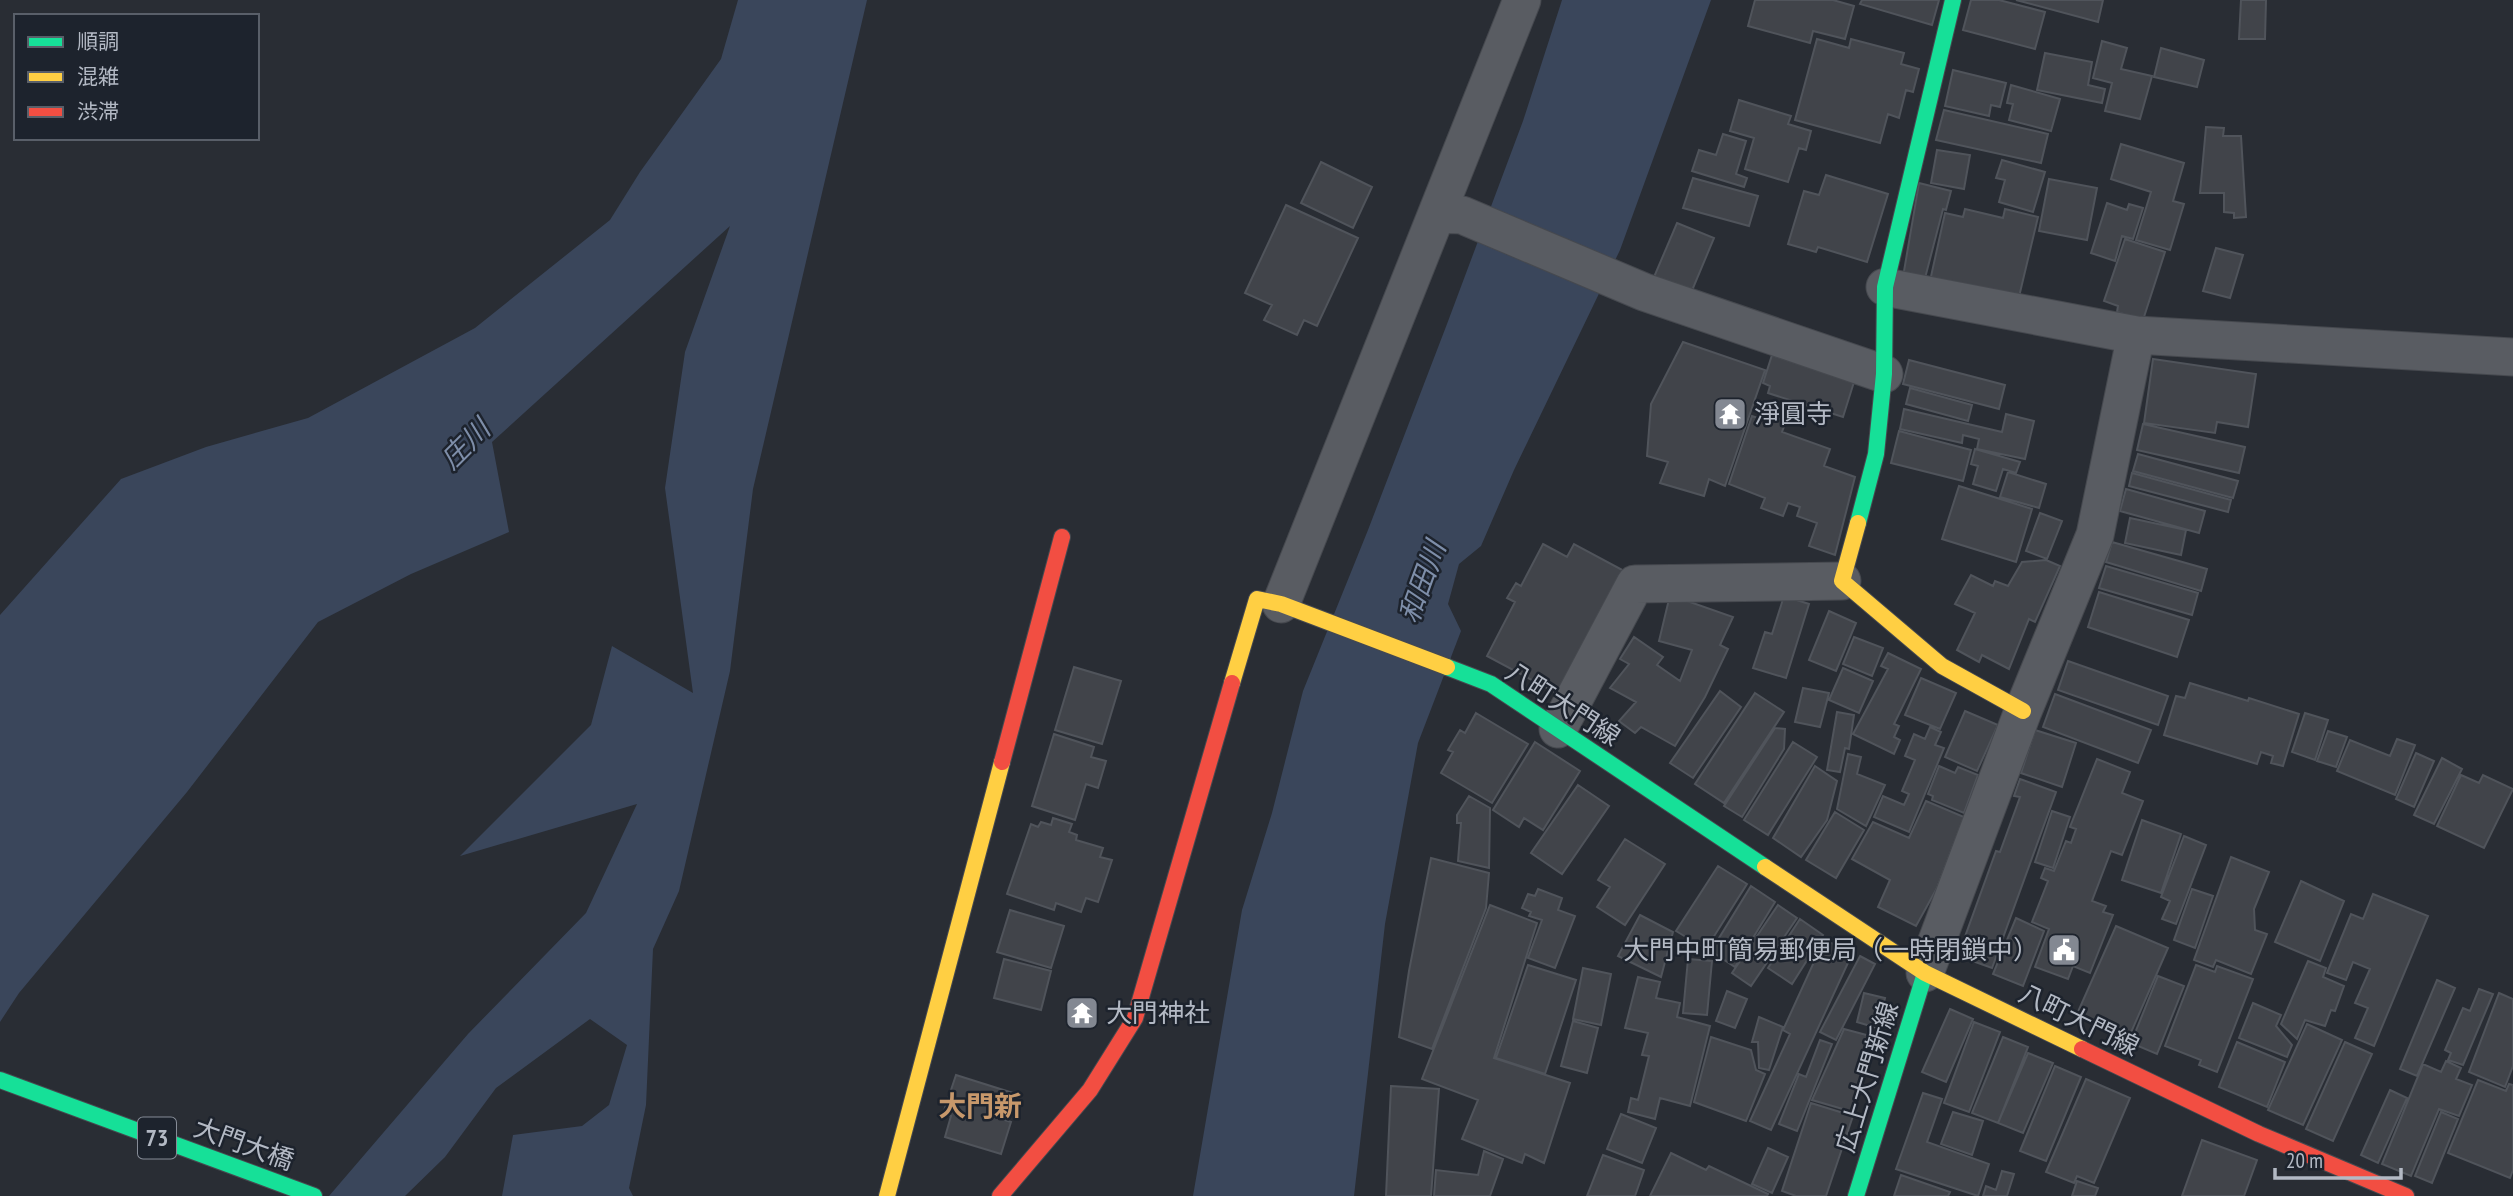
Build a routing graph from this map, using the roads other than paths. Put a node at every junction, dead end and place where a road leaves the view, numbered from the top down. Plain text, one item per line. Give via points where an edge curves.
1 (1522, 0) edge
2 (1953, 0) edge
3 (1450, 214) junction
4 (1885, 287) junction
5 (2136, 335) junction
6 (2513, 357) edge
7 (1884, 374) junction
8 (1062, 537) dead end
9 (1842, 581) junction
10 (1281, 604) junction
11 (2023, 710) junction
12 (1559, 729) junction
13 (1925, 973) junction
14 (0, 1080) edge
15 (314, 1196) edge
16 (887, 1196) edge
17 (1000, 1196) edge
18 (1856, 1196) edge
19 (2406, 1196) edge

1 - 3 street
2 - 4 main road
3 - 7 street via 1644,292
3 - 10 street
4 - 5 street
4 - 7 main road
5 - 6 street
5 - 11 street via 2095,535
7 - 9 main road via 1876,453
8 - 16 main road
9 - 11 main road via 1942,666
9 - 12 street via 1635,584
10 - 12 main road, 八町大門線 via 1491,684
10 - 17 main road via 1256,600 1135,1018 1090,1090
11 - 13 street
12 - 13 main road, 八町大門線
13 - 18 main road, 広上大門新線
13 - 19 main road, 八町大門線 via 2259,1134
14 - 15 main road, 大門大橋 / 73

